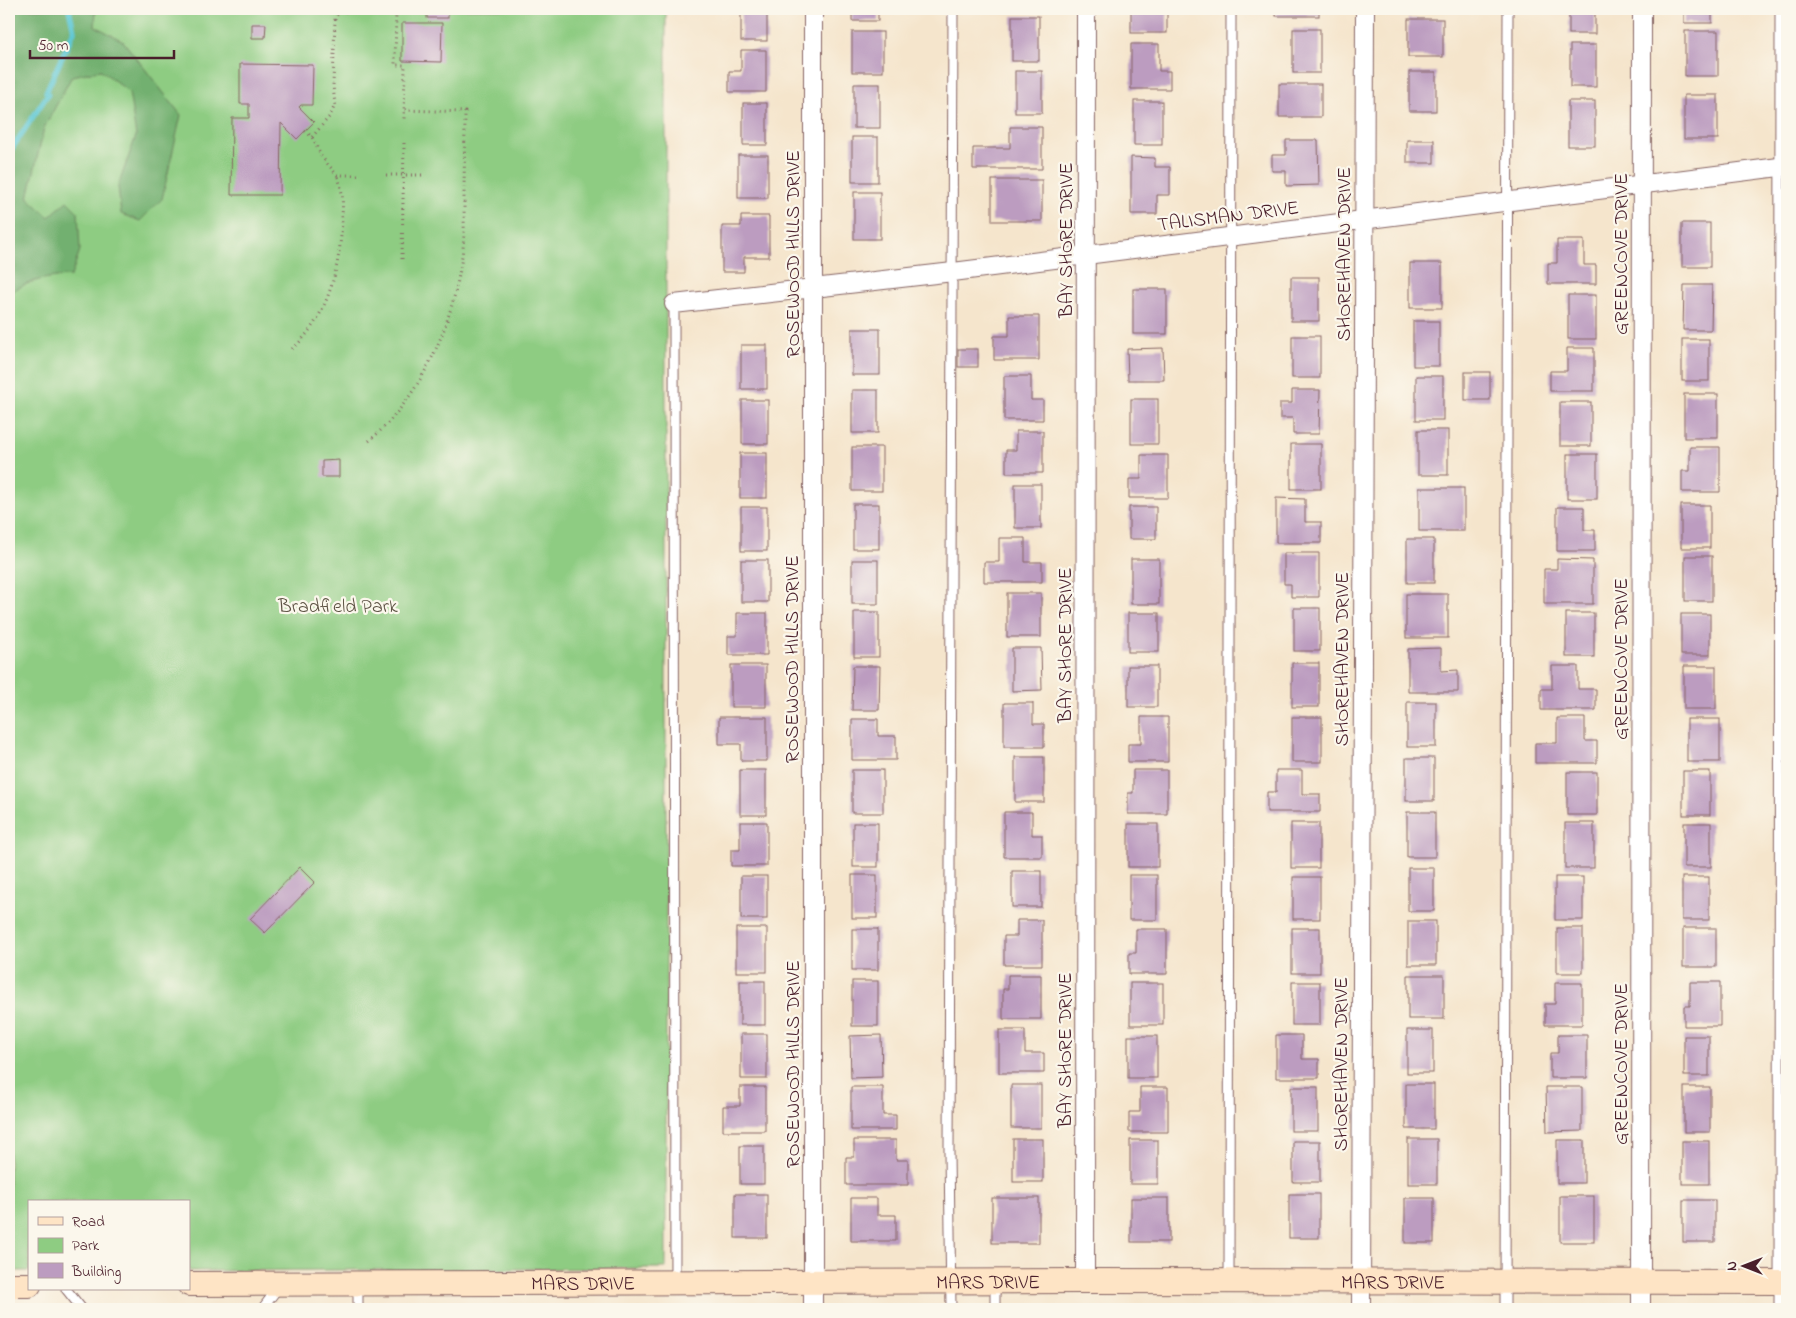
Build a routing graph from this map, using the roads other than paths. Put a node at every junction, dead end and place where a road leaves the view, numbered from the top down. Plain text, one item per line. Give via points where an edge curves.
1 (813, 9) edge
2 (953, 9) edge
3 (1086, 9) edge
4 (1231, 9) edge
5 (1365, 9) edge
6 (1508, 9) edge
7 (1642, 9) edge
8 (1780, 9) edge
9 (1784, 167) edge
10 (1642, 185) junction
11 (1508, 203) junction
12 (1365, 219) junction
13 (1232, 237) junction
14 (1086, 254) junction
15 (953, 272) junction
16 (814, 288) junction
17 (674, 304) joint
18 (1085, 1281) junction
19 (1229, 1281) junction
20 (1361, 1281) junction
21 (675, 1282) junction
22 (813, 1282) junction
23 (951, 1282) junction
24 (995, 1282) junction
25 (1505, 1282) junction
26 (1641, 1282) junction
27 (1783, 1282) edge
28 (190, 1284) edge
29 (281, 1284) junction
30 (358, 1284) junction
31 (9, 1285) edge
32 (28, 1285) edge
33 (67, 1290) edge
34 (82, 1309) edge
35 (262, 1309) edge
36 (358, 1309) edge
37 (813, 1309) edge
38 (951, 1309) edge
39 (995, 1309) edge
40 (1361, 1309) edge
41 (1504, 1309) edge
42 (1641, 1309) edge
43 (1779, 1309) edge

1 - 16 street, ROSEWOOD HILLS DRIVE
2 - 15 lane
3 - 14 street, BAY SHORE DRIVE
4 - 13 lane
5 - 12 street, SHOREHAVEN DRIVE
6 - 11 lane
7 - 10 street, GREENCOVE DRIVE
8 - 9 lane
9 - 10 street, TALISMAN DRIVE
9 - 27 lane
10 - 11 street, TALISMAN DRIVE
10 - 26 street, GREENCOVE DRIVE
11 - 12 street, TALISMAN DRIVE
11 - 25 lane
12 - 13 street, TALISMAN DRIVE
12 - 20 street, SHOREHAVEN DRIVE
13 - 14 street, TALISMAN DRIVE
13 - 19 lane
14 - 15 street, TALISMAN DRIVE
14 - 18 street, BAY SHORE DRIVE
15 - 16 street, TALISMAN DRIVE
15 - 23 lane
16 - 17 street, TALISMAN DRIVE
16 - 22 street, ROSEWOOD HILLS DRIVE
17 - 21 lane
18 - 19 street, MARS DRIVE
18 - 24 street, MARS DRIVE
19 - 20 street, MARS DRIVE
20 - 25 street, MARS DRIVE
20 - 40 street, SHOREHAVEN DRIVE
21 - 22 street, MARS DRIVE
21 - 30 street, MARS DRIVE
22 - 23 street, MARS DRIVE
22 - 37 street, ROSEWOOD HILLS DRIVE
23 - 24 street, MARS DRIVE
23 - 38 lane
24 - 39 lane
25 - 26 street, MARS DRIVE
25 - 41 lane
26 - 27 street, MARS DRIVE
26 - 42 street, GREENCOVE DRIVE
27 - 43 lane
28 - 29 street, MARS DRIVE
29 - 30 street, MARS DRIVE
29 - 35 lane
30 - 36 lane
31 - 32 street
33 - 34 lane

